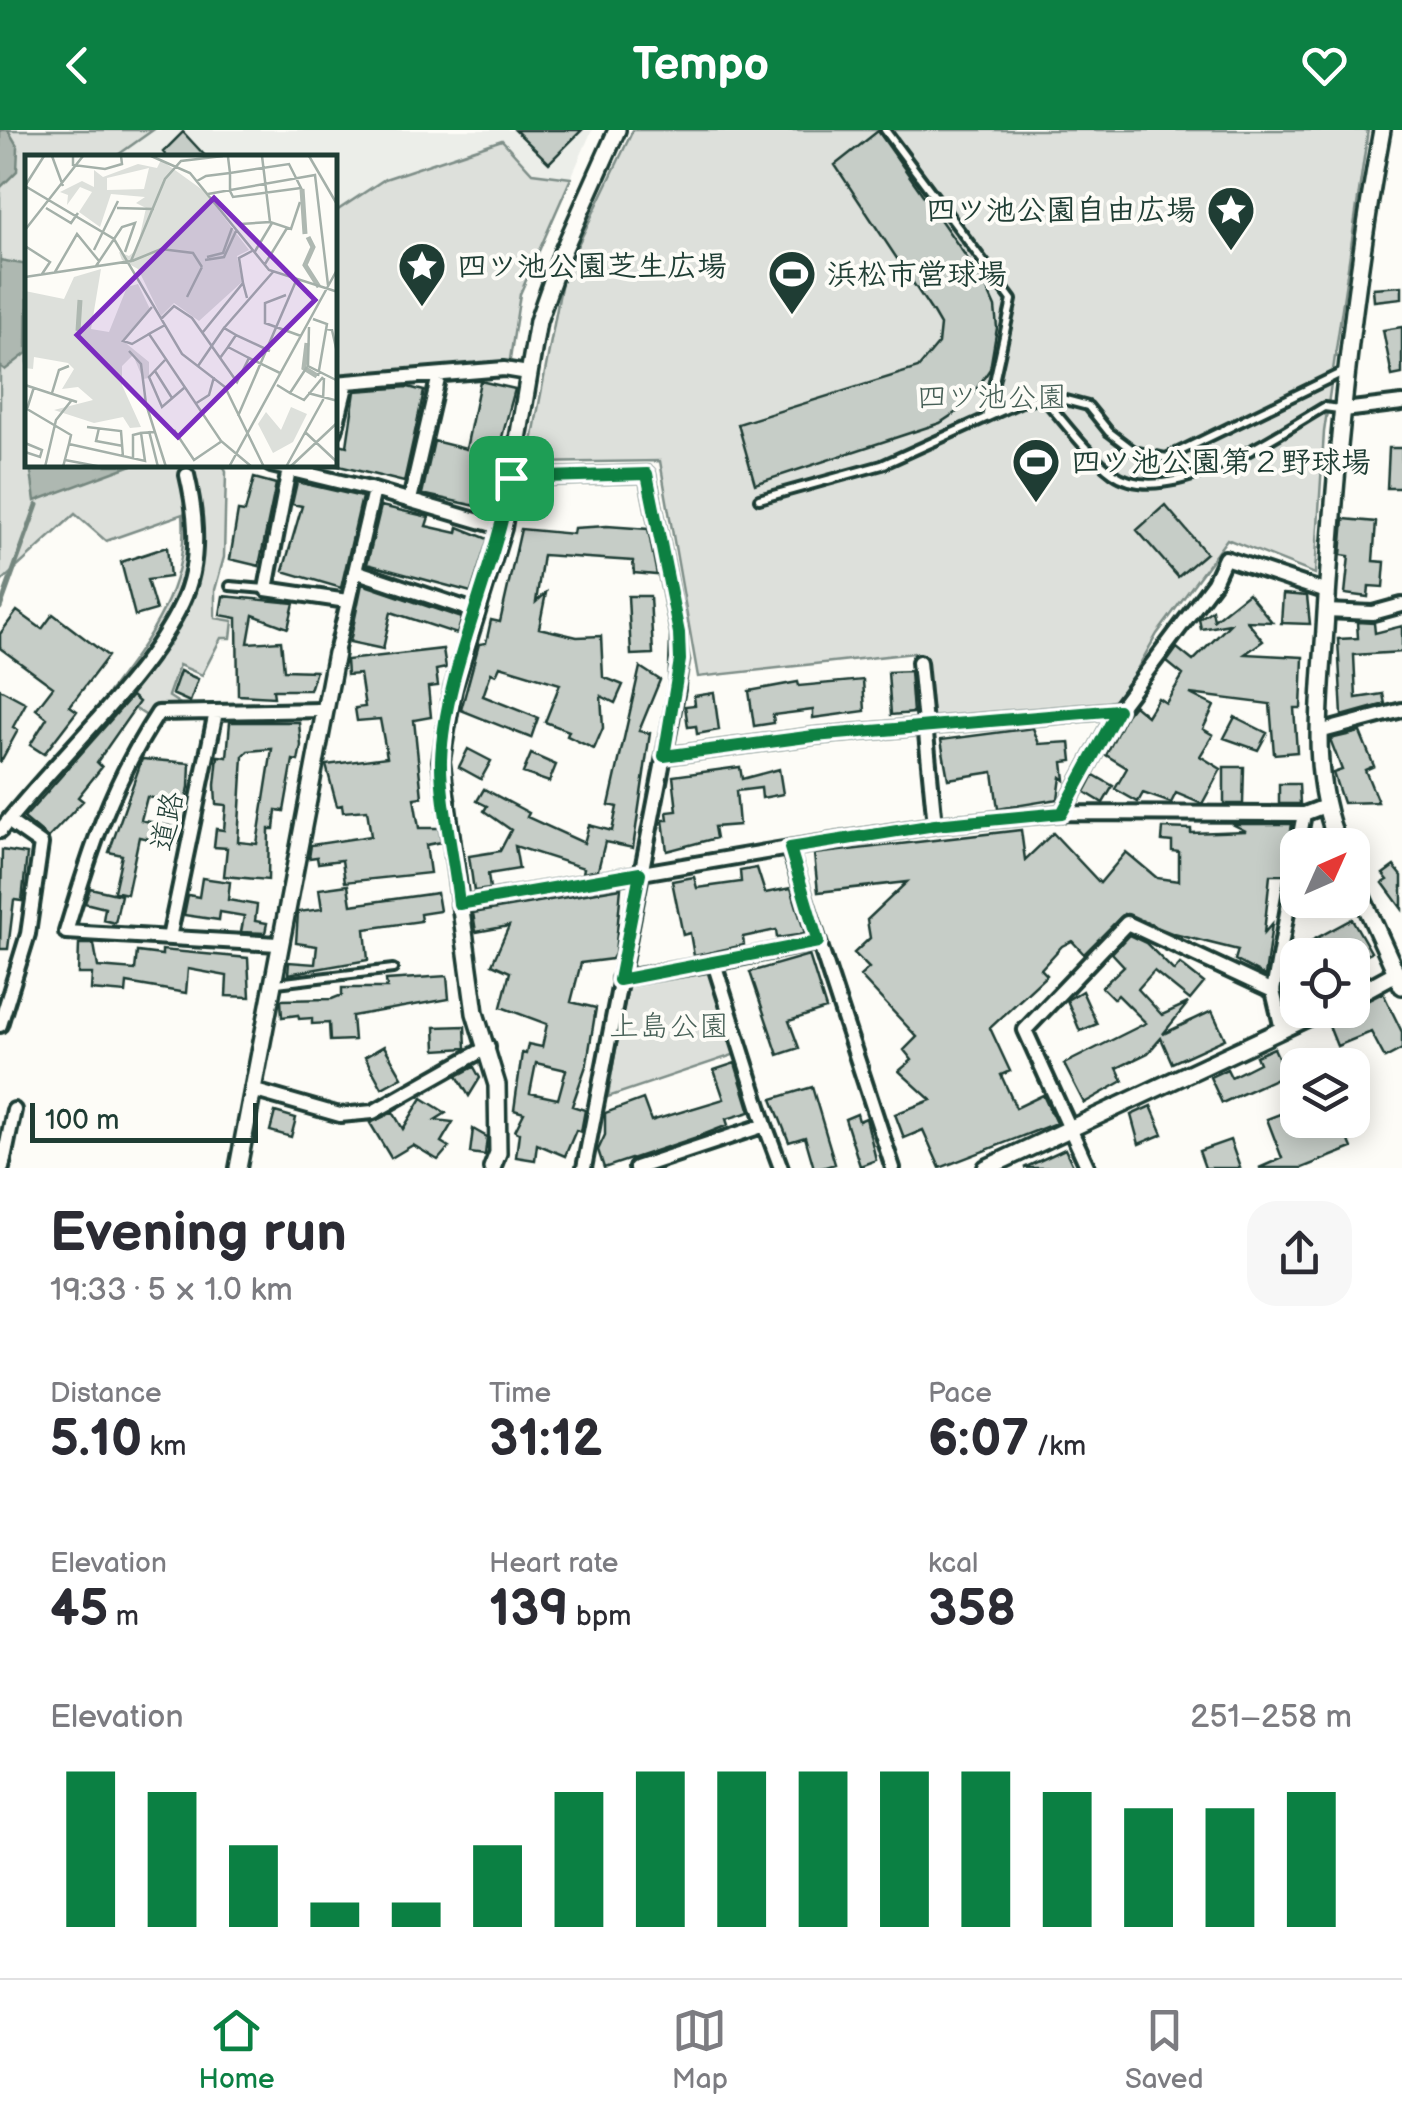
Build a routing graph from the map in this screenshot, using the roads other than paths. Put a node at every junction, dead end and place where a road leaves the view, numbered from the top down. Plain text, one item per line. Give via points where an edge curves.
1 (617, 130) edge
2 (885, 130) edge
3 (1382, 130) edge
4 (1348, 370) junction
5 (528, 373) junction
6 (440, 374) junction
7 (341, 382) edge
8 (1044, 399) junction
9 (1402, 404) edge
10 (338, 407) edge
11 (1344, 410) junction
12 (986, 419) junction
13 (289, 468) joint
14 (326, 471) edge
15 (188, 475) dead end
16 (511, 478) junction
17 (374, 490) junction
18 (759, 498) dead end
19 (410, 500) junction
20 (503, 528) junction
21 (355, 571) junction
22 (230, 586) dead end
23 (266, 589) junction
24 (1328, 592) junction
25 (347, 601) junction
26 (1402, 604) edge
27 (1326, 611) junction
28 (477, 612) junction
29 (336, 653) joint
30 (920, 662) dead end
31 (323, 710) junction
32 (1118, 710) junction
33 (1402, 710) edge
34 (216, 712) junction
35 (927, 727) junction
36 (1319, 732) junction
37 (671, 755) junction
38 (1325, 806) junction
39 (1062, 813) junction
40 (1304, 814) junction
41 (935, 825) junction
42 (4, 826) edge
43 (1302, 828) edge
44 (1333, 828) edge
45 (790, 848) junction
46 (646, 872) junction
47 (459, 904) junction
48 (1370, 915) edge
49 (1286, 918) edge
50 (168, 938) junction
51 (818, 942) junction
52 (278, 944) junction
53 (714, 963) junction
54 (393, 969) dead end
55 (627, 978) junction
56 (1400, 982) edge
57 (270, 984) junction
58 (1273, 991) junction
59 (1370, 991) edge
60 (0, 1025) edge
61 (1282, 1029) joint
62 (488, 1047) junction
63 (252, 1090) junction
64 (14, 1110) dead end
65 (765, 1125) junction
66 (1070, 1131) junction
67 (2, 1168) edge
68 (238, 1168) edge
69 (492, 1168) edge
70 (584, 1168) edge
71 (636, 1168) edge
72 (781, 1168) edge
73 (893, 1168) edge
74 (986, 1168) edge
75 (1088, 1168) edge

1 - 5 street via 562,253
2 - 12 lane via 1012,300
3 - 4 street
4 - 8 lane via 1166,458 1134,452 1088,406
4 - 11 street
5 - 6 street
5 - 16 street
6 - 7 street
6 - 19 street
7 - 10 street
8 - 11 lane via 1112,472 1132,484 1155,485 1209,468 1324,407
8 - 12 lane
9 - 11 street
11 - 24 street
12 - 18 lane via 882,465
13 - 14 street
13 - 23 street
14 - 17 street
15 - 42 street via 196,522 183,602 154,648
16 - 20 street
16 - 37 street via 647,474 679,633
17 - 19 street
17 - 21 street
19 - 20 street
20 - 28 street
21 - 25 street
21 - 28 street
22 - 23 lane
23 - 25 street
24 - 27 street
24 - 32 street via 1225,558
25 - 29 street
26 - 27 street via 1373,613
27 - 36 street
28 - 47 street via 453,690 441,761
29 - 31 street
30 - 35 street
31 - 34 street
31 - 52 street
32 - 35 street
32 - 39 street
33 - 36 street
34 - 50 street, 道路
34 - 50 street via 158,713 122,768 66,932
35 - 37 street
35 - 41 street
36 - 38 street
37 - 46 street
38 - 40 street
38 - 44 street
39 - 40 street
39 - 41 street
40 - 43 street
41 - 45 street
42 - 60 street via 41,844 28,934
45 - 46 street
45 - 51 street
46 - 47 street
46 - 55 street
47 - 62 street via 475,1013
48 - 56 street
49 - 58 street
50 - 52 street
51 - 53 street
51 - 73 street
52 - 57 street
53 - 55 street
53 - 65 street
54 - 57 lane
55 - 70 street
56 - 59 street
57 - 63 street
58 - 61 street
58 - 66 street via 1127,923 1025,1030
61 - 66 street
62 - 63 street via 373,1112 340,1115
62 - 69 street via 498,1085
63 - 68 street
64 - 67 street
65 - 71 street
65 - 72 street
66 - 74 street
66 - 75 street

